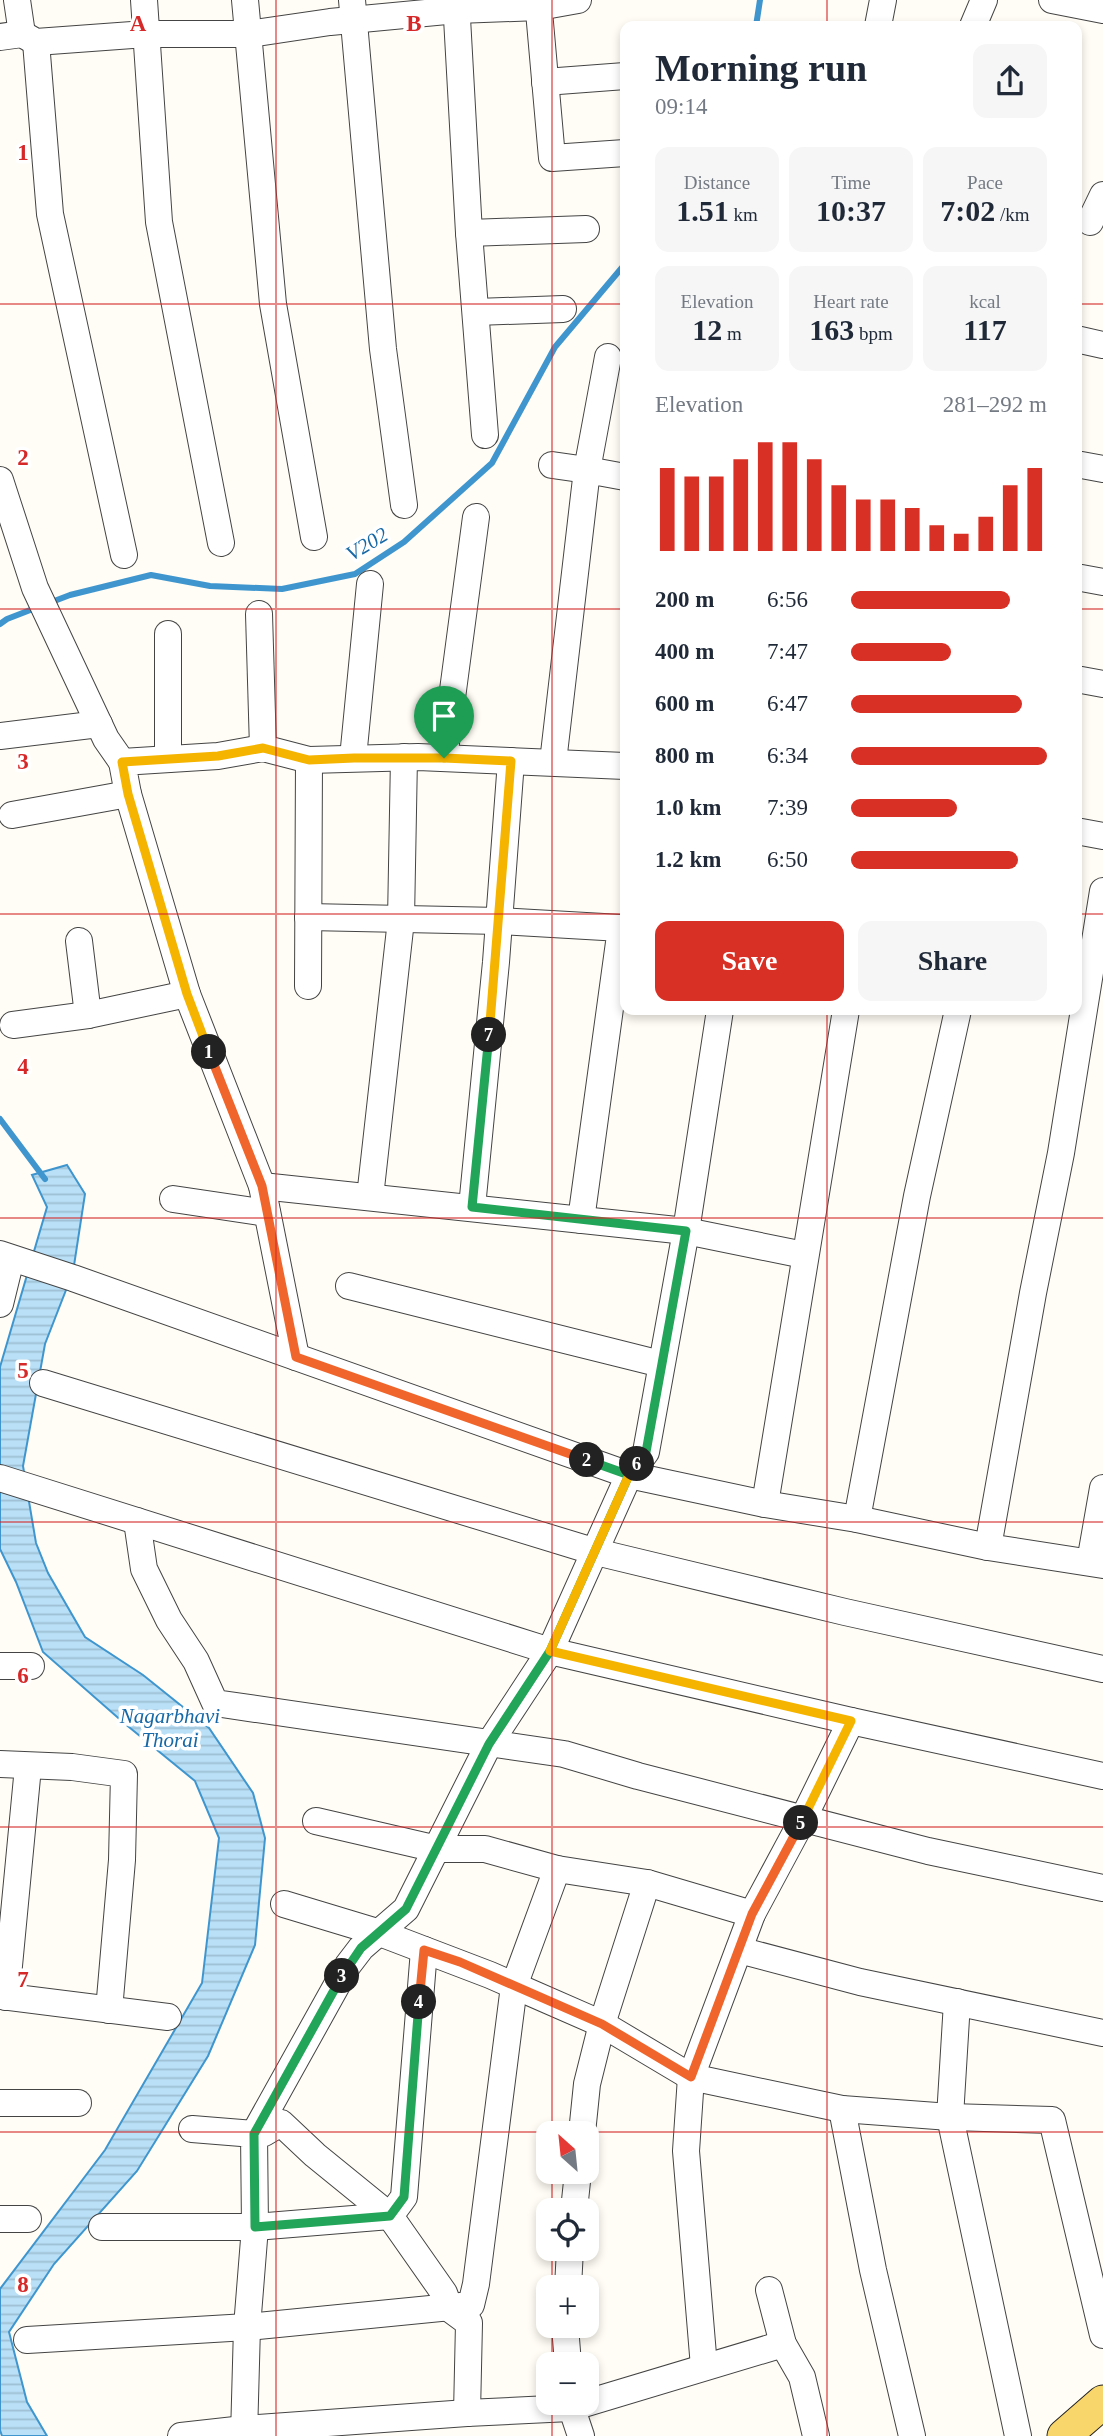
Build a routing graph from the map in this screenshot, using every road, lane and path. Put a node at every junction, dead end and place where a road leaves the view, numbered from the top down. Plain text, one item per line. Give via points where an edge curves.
1 (17, 0) edge
2 (144, 0) edge
3 (245, 0) edge
4 (578, 0) edge
5 (883, 0) edge
6 (984, 0) edge
7 (538, 3) edge
8 (457, 5) edge
9 (353, 10) edge
10 (879, 21) edge
11 (975, 21) edge
12 (146, 34) junction
13 (249, 34) junction
14 (19, 38) edge
15 (620, 76) edge
16 (545, 82) junction
17 (620, 153) edge
18 (1103, 195) edge
19 (1090, 222) edge
20 (586, 229) dead end
21 (469, 233) junction
22 (563, 309) dead end
23 (476, 313) junction
24 (1082, 340) edge
25 (1103, 345) edge
26 (608, 357) dead end
27 (485, 435) dead end
28 (552, 465) dead end
29 (1082, 465) edge
30 (1103, 469) edge
31 (587, 470) junction
32 (620, 476) edge
33 (0, 480) edge
34 (404, 505) dead end
35 (476, 517) dead end
36 (314, 537) dead end
37 (221, 543) dead end
38 (124, 555) dead end
39 (1082, 578) edge
40 (1103, 582) edge
41 (370, 584) dead end
42 (259, 614) dead end
43 (168, 634) dead end
44 (1082, 680) edge
45 (1103, 684) edge
46 (99, 724) junction
47 (0, 736) edge
48 (263, 748) junction
49 (404, 757) junction
50 (354, 758) junction
51 (444, 758) junction
52 (167, 759) junction
53 (309, 760) junction
54 (511, 761) junction
55 (122, 762) junction
56 (553, 762) junction
57 (620, 766) edge
58 (128, 794) junction
59 (12, 815) dead end
60 (1082, 832) edge
61 (1103, 836) edge
62 (1103, 891) edge
63 (308, 917) junction
64 (401, 920) junction
65 (500, 921) junction
66 (620, 926) edge
67 (79, 941) dead end
68 (620, 947) edge
69 (308, 986) dead end
70 (187, 994) junction
71 (88, 1015) junction
72 (719, 1015) edge
73 (845, 1015) edge
74 (957, 1015) edge
75 (13, 1024) dead end
76 (262, 1186) junction
77 (369, 1197) junction
78 (173, 1199) dead end
79 (472, 1207) junction
80 (267, 1213) junction
81 (581, 1220) junction
82 (686, 1231) junction
83 (804, 1255) junction
84 (12, 1259) edge
85 (349, 1286) dead end
86 (0, 1304) edge
87 (296, 1357) junction
88 (661, 1364) junction
89 (43, 1383) dead end
90 (629, 1475) junction
91 (0, 1478) edge
92 (1103, 1488) edge
93 (765, 1504) junction
94 (858, 1519) junction
95 (137, 1521) junction
96 (988, 1546) junction
97 (596, 1552) junction
98 (1096, 1564) edge
99 (550, 1651) junction
100 (0, 1666) edge
101 (31, 1666) dead end
102 (1103, 1669) edge
103 (851, 1721) junction
104 (489, 1744) junction
105 (0, 1764) edge
106 (27, 1767) junction
107 (1103, 1776) edge
108 (803, 1819) junction
109 (316, 1821) dead end
110 (437, 1849) junction
111 (557, 1869) junction
112 (647, 1883) junction
113 (1103, 1888) edge
114 (284, 1904) dead end
115 (752, 1914) junction
116 (380, 1933) junction
117 (424, 1950) junction
118 (738, 1950) junction
119 (514, 1986) junction
120 (3, 1996) edge
121 (957, 2002) junction
122 (109, 2010) junction
123 (168, 2017) dead end
124 (602, 2024) junction
125 (1103, 2033) edge
126 (691, 2077) junction
127 (0, 2103) edge
128 (78, 2103) dead end
129 (842, 2109) junction
130 (950, 2117) junction
131 (583, 2121) edge
132 (192, 2129) dead end
133 (254, 2134) junction
134 (390, 2216) junction
135 (0, 2218) edge
136 (28, 2219) dead end
137 (102, 2227) dead end
138 (255, 2227) junction
139 (769, 2290) dead end
140 (450, 2309) junction
141 (247, 2328) junction
142 (1103, 2335) edge
143 (27, 2340) dead end
144 (783, 2344) junction
145 (704, 2367) junction
146 (599, 2398) edge
147 (1103, 2402) edge
148 (536, 2408) edge
149 (467, 2413) junction
150 (573, 2415) edge
151 (244, 2432) edge
152 (181, 2436) edge
153 (581, 2436) edge
154 (816, 2436) edge
155 (912, 2436) edge
156 (1018, 2436) edge
157 (1064, 2436) edge

1 - 14 street
2 - 12 street
3 - 13 street
4 - 7 street
5 - 10 street
6 - 11 street
7 - 8 street
7 - 16 street
8 - 9 street
8 - 21 street
9 - 13 street
9 - 34 street via 383,349
12 - 13 street
12 - 14 street
12 - 37 street via 159,222
13 - 36 street via 273,304
14 - 38 street via 50,214
15 - 16 street
16 - 17 street via 552,158
18 - 19 street
20 - 21 street
21 - 23 street
22 - 23 street
23 - 27 street
24 - 25 street
26 - 31 street
28 - 31 street
29 - 30 street
31 - 32 street
31 - 56 street
33 - 46 street via 43,605
35 - 51 street
39 - 40 street
41 - 50 street
42 - 48 street
43 - 52 street
44 - 45 street
46 - 47 street
46 - 55 street
48 - 52 street
48 - 53 street
49 - 50 street
49 - 51 street
49 - 64 street
50 - 53 street
51 - 54 street
52 - 55 street
53 - 63 street
54 - 56 street
54 - 65 street
55 - 58 street
56 - 57 street
58 - 59 street
58 - 70 street
60 - 61 street
62 - 96 street via 1061,1153
63 - 64 street
63 - 69 street
64 - 65 street
64 - 77 street
65 - 66 street
65 - 79 street
67 - 71 street
68 - 81 street
70 - 71 street
70 - 76 street
71 - 75 street
72 - 82 street
73 - 83 street
74 - 94 street via 917,1196
76 - 77 street
76 - 80 street
77 - 79 street
78 - 80 street
79 - 81 street
80 - 87 street
81 - 82 street
82 - 83 street
82 - 88 street
83 - 93 street
84 - 86 street
84 - 87 street
85 - 88 street
87 - 90 street
88 - 90 street via 646,1452
89 - 97 street
90 - 93 street
90 - 97 street
91 - 95 street
92 - 98 street
93 - 94 street
94 - 96 street
95 - 99 street
95 - 104 street via 144,1569 215,1703
96 - 98 street
97 - 99 street
97 - 102 street
99 - 103 street
99 - 104 street
100 - 101 street
103 - 107 street
103 - 108 street
104 - 108 street via 564,1754
104 - 110 street
105 - 106 street
106 - 120 street
106 - 122 street via 124,1774
108 - 113 street
108 - 115 street
109 - 110 street
110 - 111 street via 485,1849
110 - 116 street via 406,1909
111 - 112 street
111 - 119 street
112 - 115 street
112 - 124 street
114 - 116 street
115 - 118 street
116 - 117 street
116 - 133 street via 348,1965
117 - 119 street
117 - 134 street via 404,2197
118 - 121 street
118 - 126 street
119 - 124 street
119 - 140 street via 476,2284 471,2305
120 - 122 street
121 - 125 street
121 - 130 street
122 - 123 street
124 - 126 street
124 - 131 street
126 - 129 street
126 - 145 street via 686,2151
127 - 128 street
129 - 130 street
129 - 155 street
130 - 142 street via 1052,2120
130 - 156 street
132 - 133 street
133 - 134 street via 281,2123
133 - 138 street
134 - 138 street
134 - 140 street via 444,2292
135 - 136 street
137 - 138 street
138 - 141 street
139 - 144 street
140 - 141 street
140 - 149 street via 469,2323
141 - 143 street
141 - 151 street
144 - 145 street
144 - 154 street via 802,2377
145 - 146 street
147 - 157 main road
148 - 149 street
149 - 151 street
150 - 153 street
151 - 152 street

